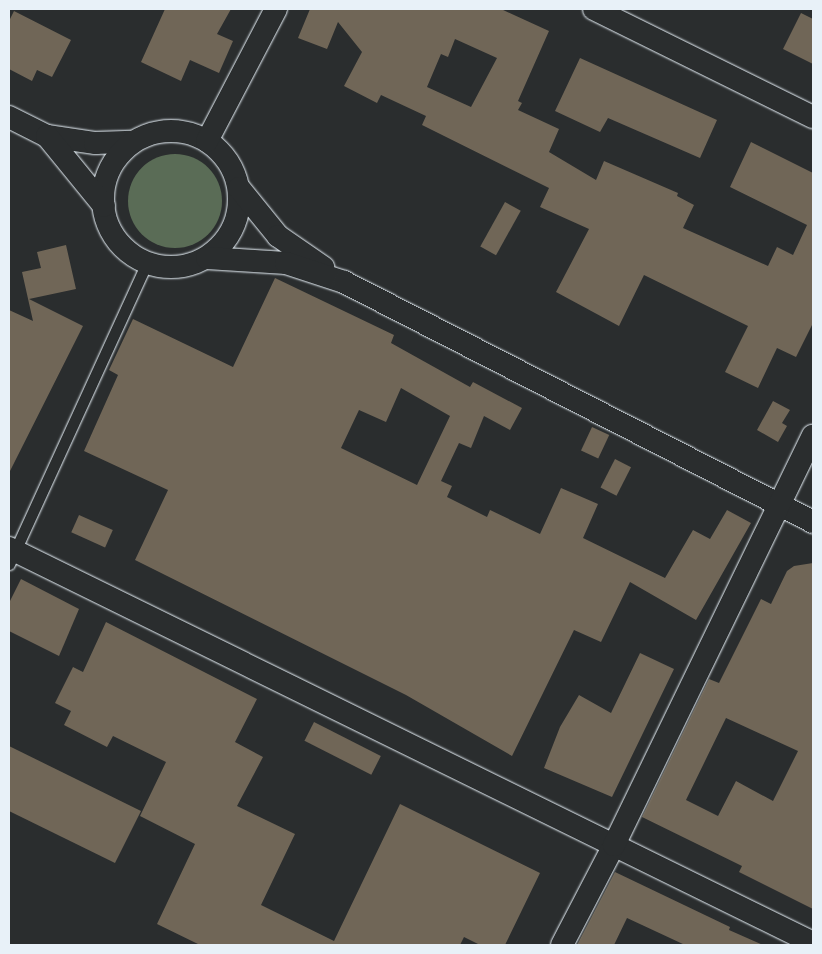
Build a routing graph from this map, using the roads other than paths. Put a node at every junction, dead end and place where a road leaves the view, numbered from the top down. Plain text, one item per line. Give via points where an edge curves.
1 (276, 9) edge
2 (594, 9) edge
3 (813, 117) edge
4 (9, 118) edge
5 (46, 136) junction
6 (207, 141) junction
7 (133, 142) junction
8 (238, 188) junction
9 (104, 206) junction
10 (207, 258) junction
11 (147, 263) junction
12 (344, 282) junction
13 (813, 436) edge
14 (780, 506) junction
15 (813, 522) edge
16 (11, 554) edge
17 (614, 845) junction
18 (813, 943) edge
19 (562, 945) edge

1 - 6 street
2 - 3 street
4 - 5 street
5 - 7 street via 95,143
5 - 9 street
6 - 7 street via 189,133 170,131 150,134
6 - 8 street via 222,153 233,169
7 - 9 street via 110,170 104,188
8 - 10 street via 239,208 234,227 223,244
8 - 12 street via 278,236
9 - 11 street via 108,224 117,240 130,254
10 - 11 street via 188,266 168,268
10 - 12 street via 286,262
11 - 16 lane
12 - 14 street
13 - 14 street
14 - 15 street
14 - 17 street
16 - 17 street
17 - 18 street
17 - 19 street

